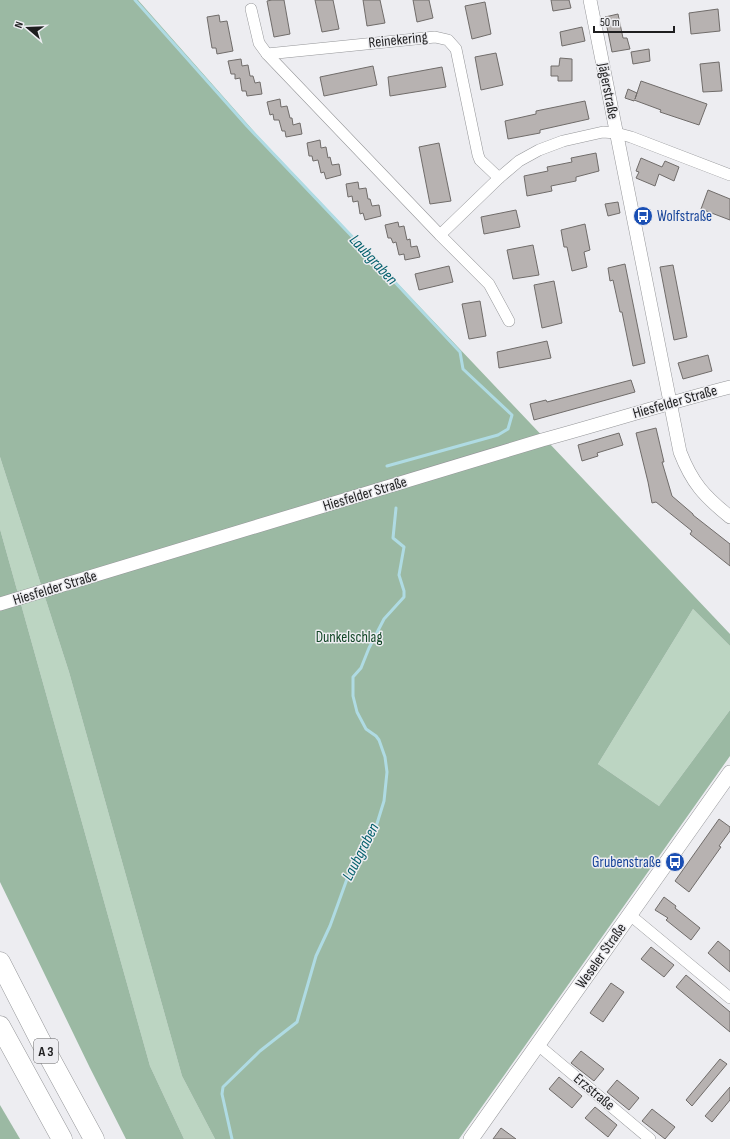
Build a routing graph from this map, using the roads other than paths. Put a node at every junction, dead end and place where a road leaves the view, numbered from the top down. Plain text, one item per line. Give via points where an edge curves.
1 (590, 0) edge
2 (251, 9) dead end
3 (267, 54) junction
4 (616, 133) junction
5 (730, 175) edge
6 (499, 178) junction
7 (440, 235) junction
8 (509, 321) dead end
9 (730, 387) edge
10 (670, 403) junction
11 (730, 517) edge
12 (0, 604) edge
13 (729, 776) edge
14 (630, 915) junction
15 (0, 962) edge
16 (730, 998) edge
17 (0, 1026) edge
18 (538, 1045) junction
19 (62, 1139) edge
20 (94, 1139) edge
21 (471, 1139) edge
22 (650, 1139) edge

1 - 4 street, Jägerstraße
2 - 3 street via 259,43
3 - 6 street, Reinekering via 435,37 448,40 456,49 478,155
3 - 7 street
4 - 5 street, Jägerstraße
4 - 6 street via 603,132 550,145 519,161
4 - 10 street
6 - 7 street
7 - 8 street via 489,284
9 - 10 street, Hiesfelder Straße
10 - 11 street via 680,452 693,481
10 - 12 street, Hiesfelder Straße
13 - 14 main road, Weseler Straße
14 - 16 street
14 - 18 main road, Weseler Straße
15 - 20 highway, A 3
17 - 19 highway, A 3
18 - 21 main road, Weseler Straße
18 - 22 street, Erzstraße

